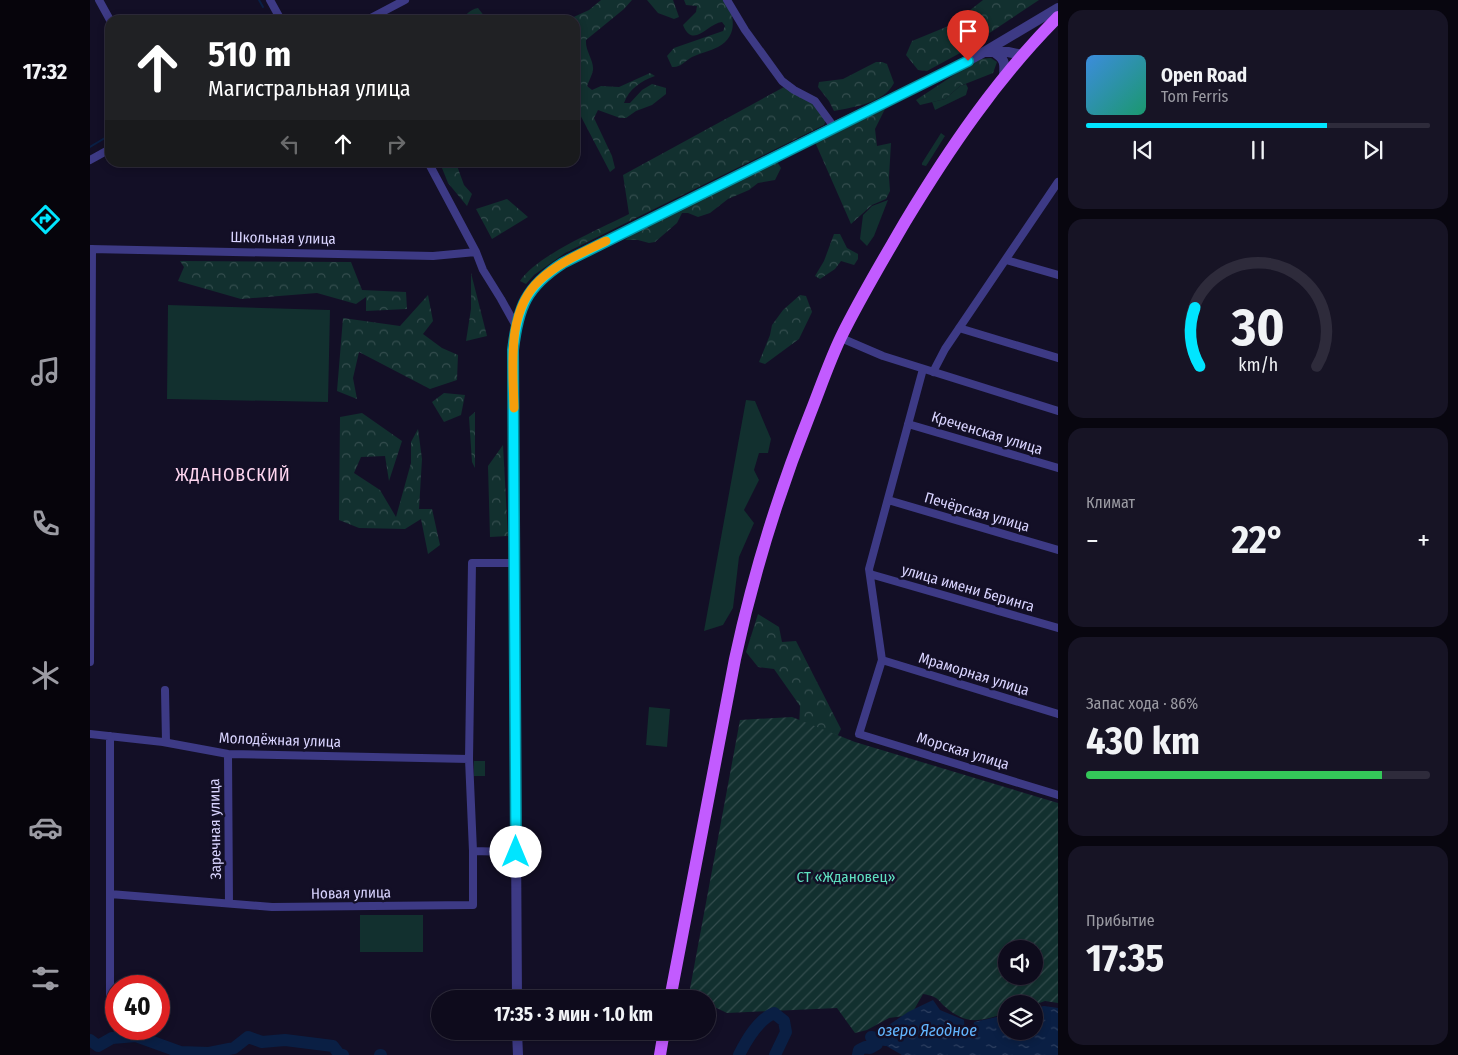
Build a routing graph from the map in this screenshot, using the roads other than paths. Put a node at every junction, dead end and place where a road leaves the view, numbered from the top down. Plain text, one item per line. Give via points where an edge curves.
1 (99, 0) edge
2 (270, 0) edge
3 (405, 0) edge
4 (727, 0) edge
5 (1058, 8) edge
6 (107, 15) edge
7 (278, 15) edge
8 (376, 15) edge
9 (1058, 17) edge
10 (989, 52) junction
11 (1022, 55) junction
12 (1004, 76) junction
13 (834, 127) junction
14 (105, 152) edge
15 (90, 160) edge
16 (431, 167) edge
17 (1058, 182) edge
18 (1055, 193) edge
19 (91, 249) edge
20 (476, 252) junction
21 (1006, 260) junction
22 (1058, 275) edge
23 (516, 326) junction
24 (959, 328) junction
25 (841, 338) junction
26 (1058, 358) edge
27 (924, 369) junction
28 (933, 372) junction
29 (1058, 411) edge
30 (908, 424) junction
31 (1058, 468) edge
32 (888, 500) junction
33 (1058, 550) edge
34 (515, 563) junction
35 (870, 574) junction
36 (1058, 628) edge
37 (882, 660) junction
38 (90, 662) edge
39 (165, 690) dead end
40 (1058, 714) edge
41 (90, 734) edge
42 (110, 736) junction
43 (166, 742) junction
44 (228, 754) junction
45 (469, 759) junction
46 (1058, 795) edge
47 (474, 851) junction
48 (516, 852) junction
49 (110, 894) junction
50 (229, 903) junction
51 (110, 975) edge
52 (517, 990) edge
53 (672, 990) edge
54 (518, 1040) edge
55 (662, 1040) edge
56 (518, 1055) edge
57 (660, 1055) edge

1 - 6 street
2 - 7 street
3 - 8 street
4 - 13 street via 782,80 815,101
5 - 10 street
9 - 11 main road
10 - 11 street
10 - 12 street via 1003,57
10 - 13 street
11 - 12 main road
12 - 25 main road via 930,182
13 - 23 street via 551,271 524,301
14 - 15 street
16 - 20 street
17 - 18 street
18 - 21 street
19 - 20 street, Школьная улица via 432,256
19 - 38 street
20 - 23 street
21 - 22 street
21 - 24 street
23 - 34 street via 513,350
24 - 26 street
24 - 28 street
25 - 27 street
25 - 53 main road via 778,497 747,605
27 - 28 street
27 - 30 street
28 - 29 street
30 - 31 street, Креченская улица
30 - 32 street
32 - 33 street, Печёрская улица
32 - 35 street
34 - 45 street via 472,563
34 - 48 street
35 - 36 street, улица имени Беринга
35 - 37 street
37 - 40 street, Мраморная улица
37 - 46 street, Морская улица via 859,734
39 - 43 street
41 - 42 street, Молодёжная улица
42 - 43 street, Молодёжная улица
42 - 49 street
43 - 44 street, Молодёжная улица
44 - 45 street, Молодёжная улица
44 - 50 street, Заречная улица
45 - 47 street
47 - 48 street
47 - 50 street, Новая улица via 473,905 272,907
48 - 52 street
49 - 50 street, Новая улица
49 - 51 street
54 - 56 street
55 - 57 main road

